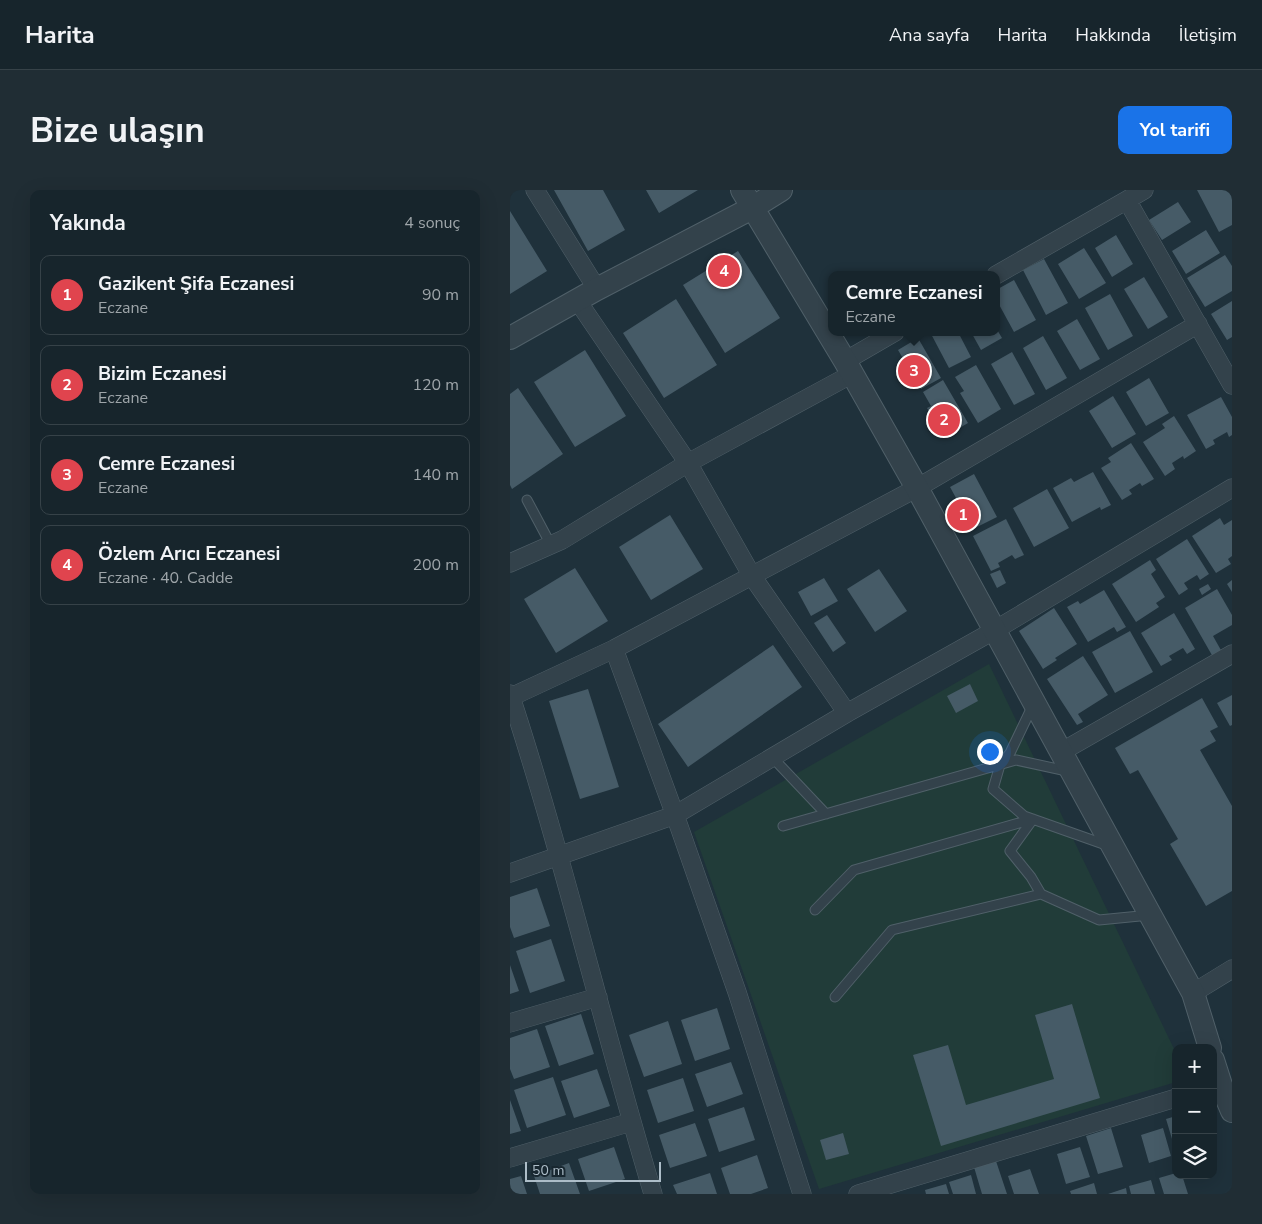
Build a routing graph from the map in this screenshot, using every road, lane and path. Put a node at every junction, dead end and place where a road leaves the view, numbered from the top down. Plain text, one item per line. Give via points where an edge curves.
1 (535, 190) edge
2 (781, 190) edge
3 (1144, 190) edge
4 (747, 199) edge
5 (1128, 200) junction
6 (1000, 273) edge
7 (597, 289) junction
8 (577, 300) junction
9 (1198, 324) junction
10 (828, 332) edge
11 (830, 336) edge
12 (890, 336) edge
13 (510, 338) edge
14 (849, 367) junction
15 (1232, 385) edge
16 (688, 462) junction
17 (917, 488) junction
18 (1232, 488) edge
19 (527, 500) dead end
20 (551, 545) junction
21 (510, 563) edge
22 (752, 576) junction
23 (995, 630) junction
24 (614, 649) junction
25 (1232, 654) edge
26 (511, 695) edge
27 (1035, 703) junction
28 (847, 714) junction
29 (514, 724) edge
30 (1061, 752) junction
31 (772, 757) junction
32 (1000, 764) junction
33 (1072, 772) junction
34 (675, 814) junction
35 (826, 814) junction
36 (1033, 819) junction
37 (783, 826) dead end
38 (1114, 848) junction
39 (559, 856) junction
40 (510, 872) edge
41 (1041, 894) junction
42 (815, 910) dead end
43 (1150, 915) junction
44 (1232, 969) edge
45 (1192, 992) junction
46 (598, 997) junction
47 (835, 997) dead end
48 (510, 1023) edge
49 (1209, 1044) edge
50 (1217, 1071) edge
51 (1222, 1084) edge
52 (1172, 1099) edge
53 (1232, 1111) edge
54 (631, 1122) junction
55 (510, 1158) edge
56 (653, 1194) edge
57 (802, 1194) edge
58 (858, 1194) edge

1 - 7 street
2 - 4 street
3 - 5 street
4 - 7 street
4 - 10 street
5 - 6 street
5 - 9 street
7 - 8 street
8 - 13 street
8 - 16 street
9 - 15 street
9 - 17 street
11 - 14 street
12 - 14 street
14 - 16 street
14 - 17 street
16 - 20 street
16 - 22 street
17 - 22 street
17 - 23 street
18 - 23 street
19 - 20 lane
20 - 21 street
22 - 24 street
22 - 28 street
23 - 27 street
23 - 28 street
24 - 26 street
24 - 34 street
25 - 30 street
26 - 29 street
27 - 30 street
27 - 32 lane via 1010,753
28 - 31 street
29 - 39 street
30 - 33 street
31 - 34 street
31 - 35 lane
32 - 33 lane via 1016,760
32 - 35 lane
32 - 36 lane via 994,789 1024,816
33 - 38 street
34 - 39 street
34 - 57 street
35 - 37 lane
36 - 38 lane
36 - 41 lane via 1010,851
36 - 42 lane via 854,870
38 - 43 street
39 - 40 street
39 - 46 street
41 - 43 lane via 1098,920
41 - 47 lane via 892,930
43 - 45 street
44 - 45 street
45 - 49 street
46 - 48 street
46 - 54 street
50 - 51 street
51 - 53 street
52 - 58 street
54 - 55 street
54 - 56 street

